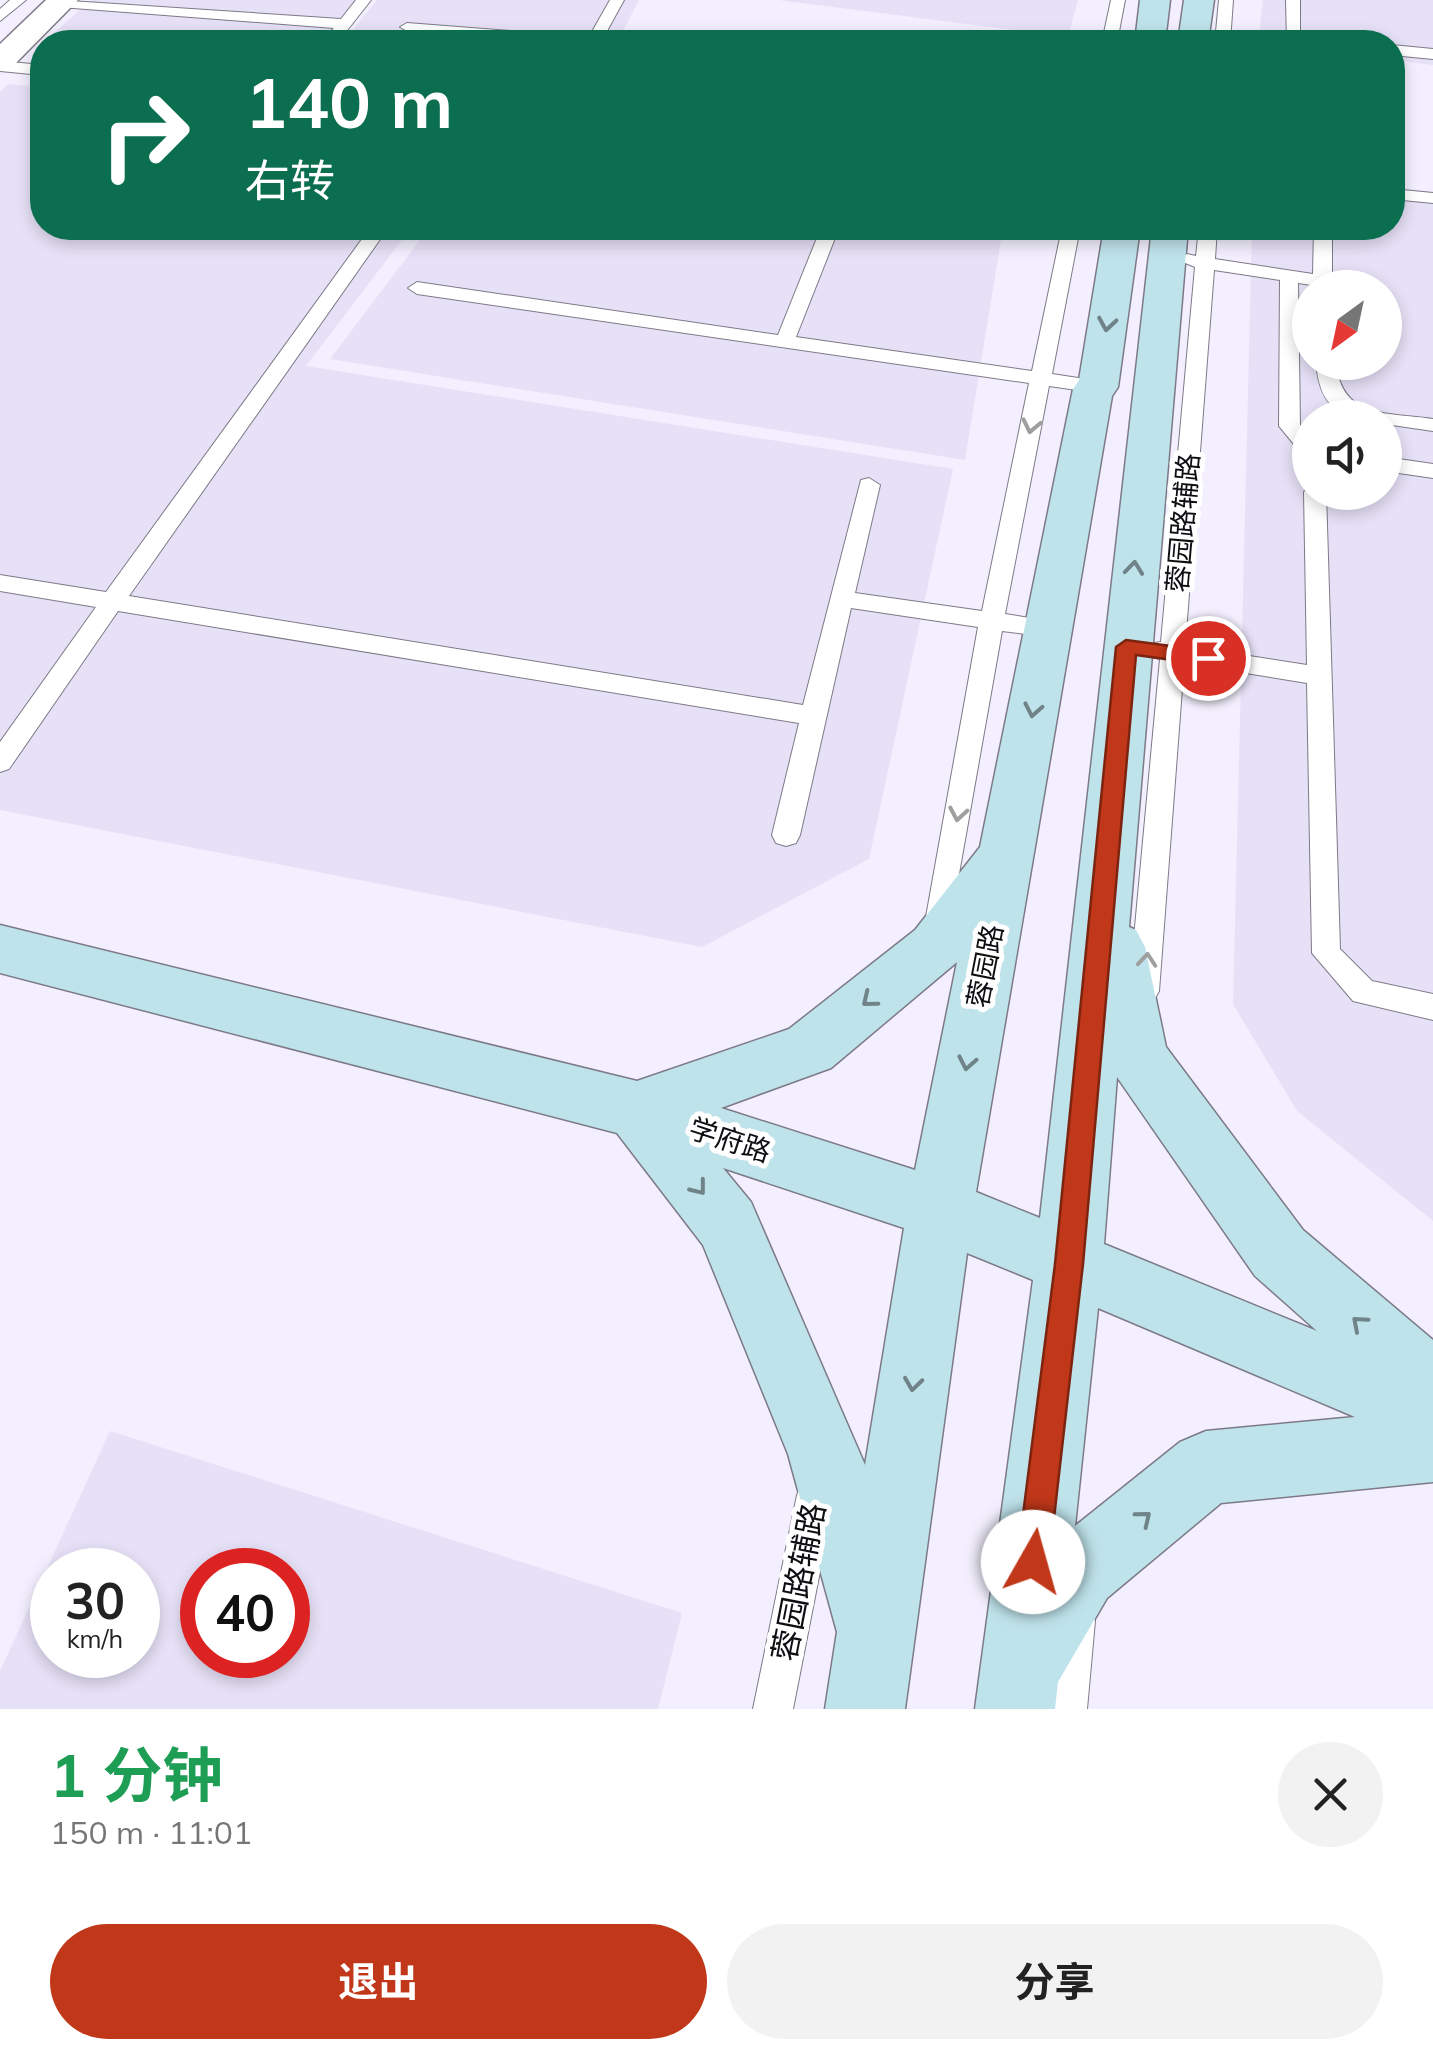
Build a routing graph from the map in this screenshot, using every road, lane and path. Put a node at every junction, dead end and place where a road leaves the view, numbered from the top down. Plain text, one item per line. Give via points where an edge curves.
1 (19, 0) edge
2 (364, 0) edge
3 (617, 0) edge
4 (1118, 0) edge
5 (1156, 0) edge
6 (1198, 0) edge
7 (1226, 0) edge
8 (1293, 0) edge
9 (61, 1) edge
10 (0, 17) edge
11 (345, 24) junction
12 (407, 27) dead end
13 (32, 30) edge
14 (340, 30) edge
15 (444, 30) edge
16 (601, 30) edge
17 (1112, 30) edge
18 (1152, 30) edge
19 (1194, 30) edge
20 (1224, 30) edge
21 (1292, 30) edge
22 (30, 33) edge
23 (1405, 51) edge
24 (1433, 54) edge
25 (0, 63) edge
26 (30, 68) edge
27 (1405, 195) edge
28 (1433, 198) edge
29 (370, 240) edge
30 (825, 240) edge
31 (1070, 240) edge
32 (1323, 240) edge
33 (1174, 241) edge
34 (1323, 270) edge
35 (1289, 276) junction
36 (1292, 277) edge
37 (416, 288) dead end
38 (785, 341) junction
39 (1041, 378) junction
40 (1098, 387) junction
41 (1402, 420) edge
42 (1433, 424) edge
43 (1292, 428) edge
44 (1402, 466) edge
45 (1433, 471) edge
46 (869, 485) dead end
47 (1315, 510) edge
48 (0, 583) edge
49 (842, 599) junction
50 (109, 603) junction
51 (991, 624) junction
52 (1048, 629) junction
53 (1149, 650) junction
54 (1318, 676) junction
55 (813, 716) junction
56 (0, 762) edge
57 (786, 835) dead end
58 (1006, 853) junction
59 (1104, 888) junction
60 (935, 947) junction
61 (0, 950) edge
62 (1433, 1007) edge
63 (1138, 1057) junction
64 (637, 1110) junction
65 (940, 1209) junction
66 (1069, 1264) junction
67 (1433, 1386) edge
68 (1433, 1414) edge
69 (1433, 1446) edge
70 (824, 1454) junction
71 (876, 1637) junction
72 (1034, 1697) edge
73 (773, 1709) edge
74 (865, 1709) edge

1 - 10 lane
2 - 11 lane
3 - 16 lane
4 - 17 lane
5 - 18 street
6 - 19 street
7 - 20 lane
8 - 21 lane
9 - 11 lane
9 - 13 street
11 - 14 lane
12 - 15 lane
22 - 25 street
23 - 24 lane
25 - 26 lane
27 - 28 lane
29 - 50 lane
30 - 38 lane
31 - 39 lane
32 - 34 lane
33 - 35 lane
33 -> 40 street, 蓉园路
53 -> 33 street
35 - 36 lane
35 - 43 lane
37 - 38 lane
38 - 39 lane
39 - 40 lane
39 -> 51 lane
40 - 52 street, 蓉园路
41 - 42 lane
44 - 45 lane
46 - 49 lane
47 - 54 lane
48 - 50 lane
49 - 51 lane
49 - 55 lane
50 - 55 lane
50 - 56 lane
51 - 52 lane
51 -> 60 lane
52 -> 58 street, 蓉园路
53 - 54 lane
53 - 59 street
63 -> 53 lane
54 - 62 lane via 1326,953 1362,992
55 - 57 lane
58 - 60 street
58 -> 65 street, 蓉园路
59 - 63 street
59 - 66 street
60 -> 64 street via 809,1049
61 - 64 street, 学府路
67 -> 63 street via 1279,1254
64 - 65 street, 学府路
64 -> 70 street via 728,1224
65 - 66 street, 学府路
65 -> 71 street, 蓉园路
66 - 68 street, 学府路
66 - 72 street
72 -> 69 street via 1080,1571 1206,1468
70 - 71 street
70 - 73 lane, 蓉园路辅路
71 - 74 street, 蓉园路

